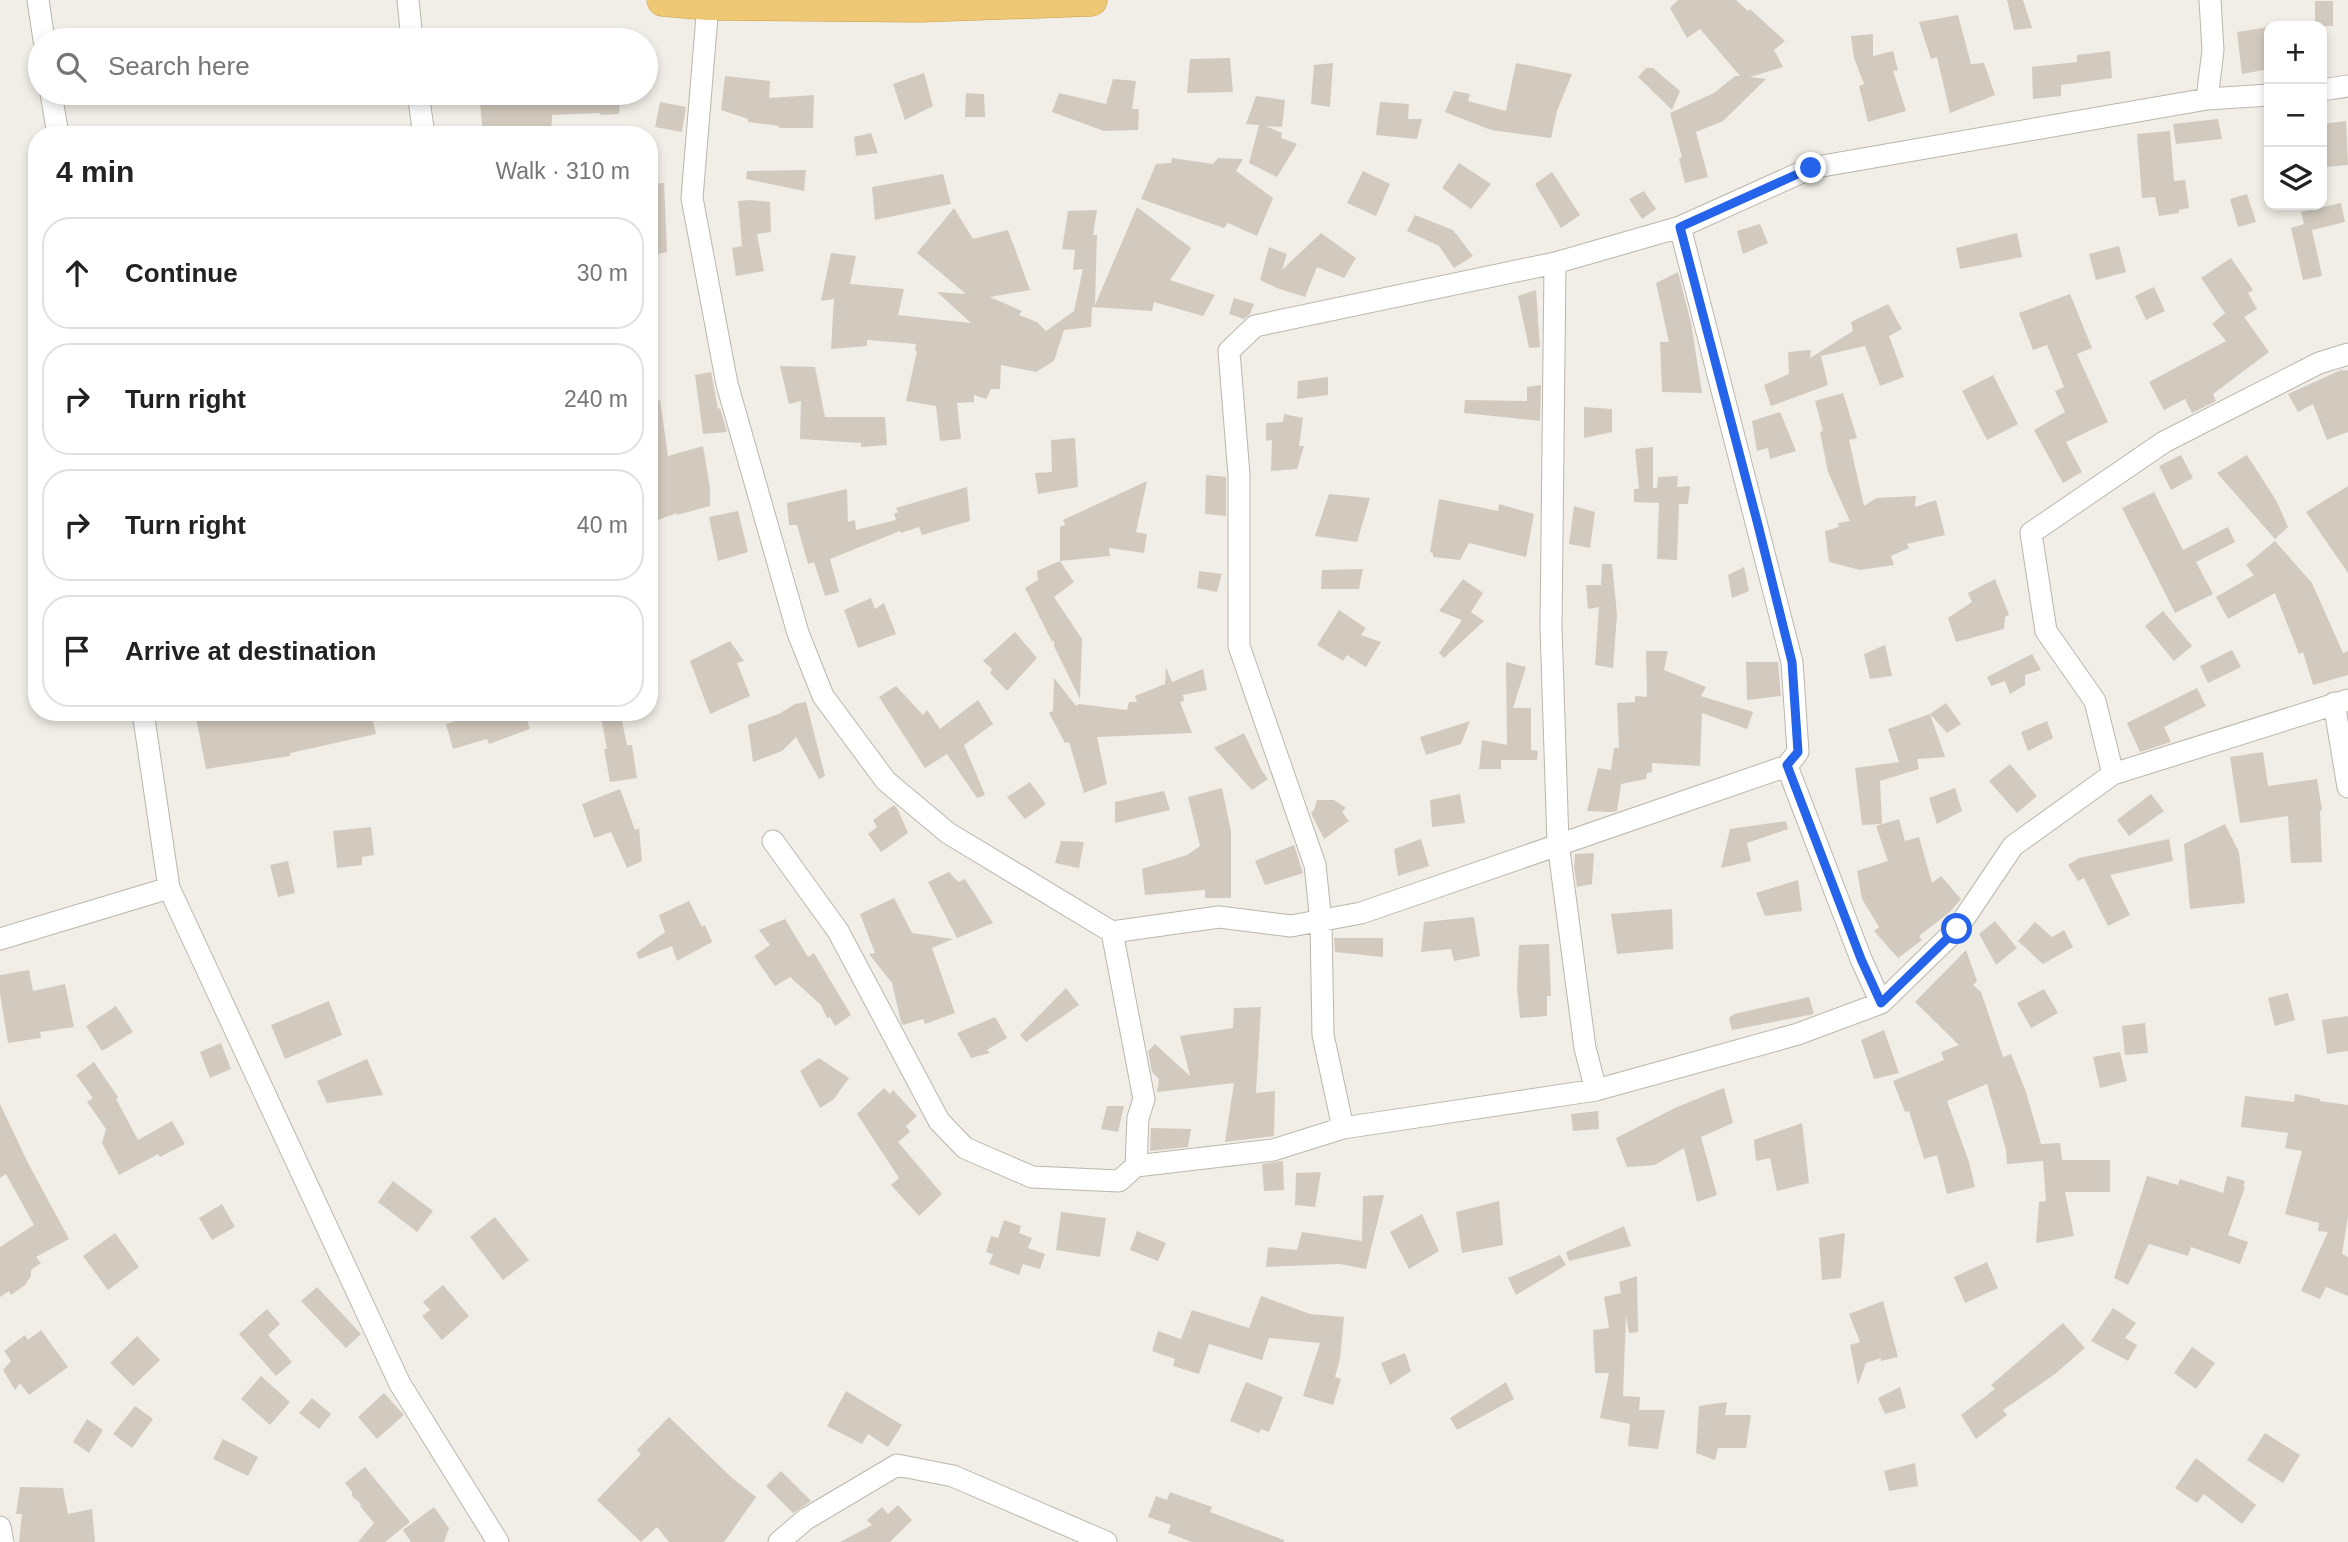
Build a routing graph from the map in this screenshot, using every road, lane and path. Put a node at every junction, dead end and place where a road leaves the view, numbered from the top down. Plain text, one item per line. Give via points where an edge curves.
1 (38, 0) edge
2 (408, 0) edge
3 (663, 0) edge
4 (1091, 0) edge
5 (2210, 0) edge
6 (708, 4) junction
7 (42, 28) edge
8 (411, 28) edge
9 (2348, 86) edge
10 (2327, 89) edge
11 (2264, 95) edge
12 (2207, 99) junction
13 (53, 105) edge
14 (420, 105) edge
15 (56, 126) edge
16 (423, 126) edge
17 (1680, 227) junction
18 (1555, 263) junction
19 (2348, 354) edge
20 (2341, 702) edge
21 (144, 721) edge
22 (1787, 765) junction
23 (2113, 774) junction
24 (2348, 787) edge
25 (773, 841) dead end
26 (1558, 843) junction
27 (169, 888) junction
28 (1321, 922) junction
29 (1112, 932) junction
30 (0, 939) edge
31 (1881, 1003) junction
32 (1595, 1090) junction
33 (1343, 1128) junction
34 (1136, 1166) junction
35 (0, 1527) edge
36 (3, 1542) edge
37 (498, 1542) edge
38 (779, 1542) edge
39 (1106, 1542) edge

1 - 7 street
2 - 8 street
3 - 6 highway
4 - 6 highway via 920,6
5 - 12 street via 2213,50
6 - 29 street via 692,198 727,384 798,633 823,696 886,781 948,833
9 - 10 street
11 - 12 street
12 - 17 street via 1811,168
13 - 15 street
14 - 16 street
17 - 18 street
17 - 22 street via 1792,662 1798,752
18 - 26 street via 1551,627
18 - 28 street via 1255,326 1229,351 1239,475 1238,646 1315,865
19 - 23 street via 2319,363 2164,442 2031,533 2046,631 2095,701
20 - 23 street
20 - 24 street
21 - 27 street
22 - 26 street
22 - 31 street
23 - 31 street via 2013,846 1957,929
25 - 34 street via 838,931 939,1121 965,1148 1032,1177 1119,1181
26 - 28 street via 1361,913
26 - 32 street via 1585,1048
27 - 30 street
27 - 37 street via 400,1384
28 - 29 street via 1291,926 1219,917
28 - 33 street via 1323,1035
29 - 34 street via 1144,1099 1138,1118
31 - 32 street via 1798,1034
32 - 33 street
33 - 34 street via 1273,1150
35 - 36 street
38 - 39 street via 806,1519 897,1465 953,1476

